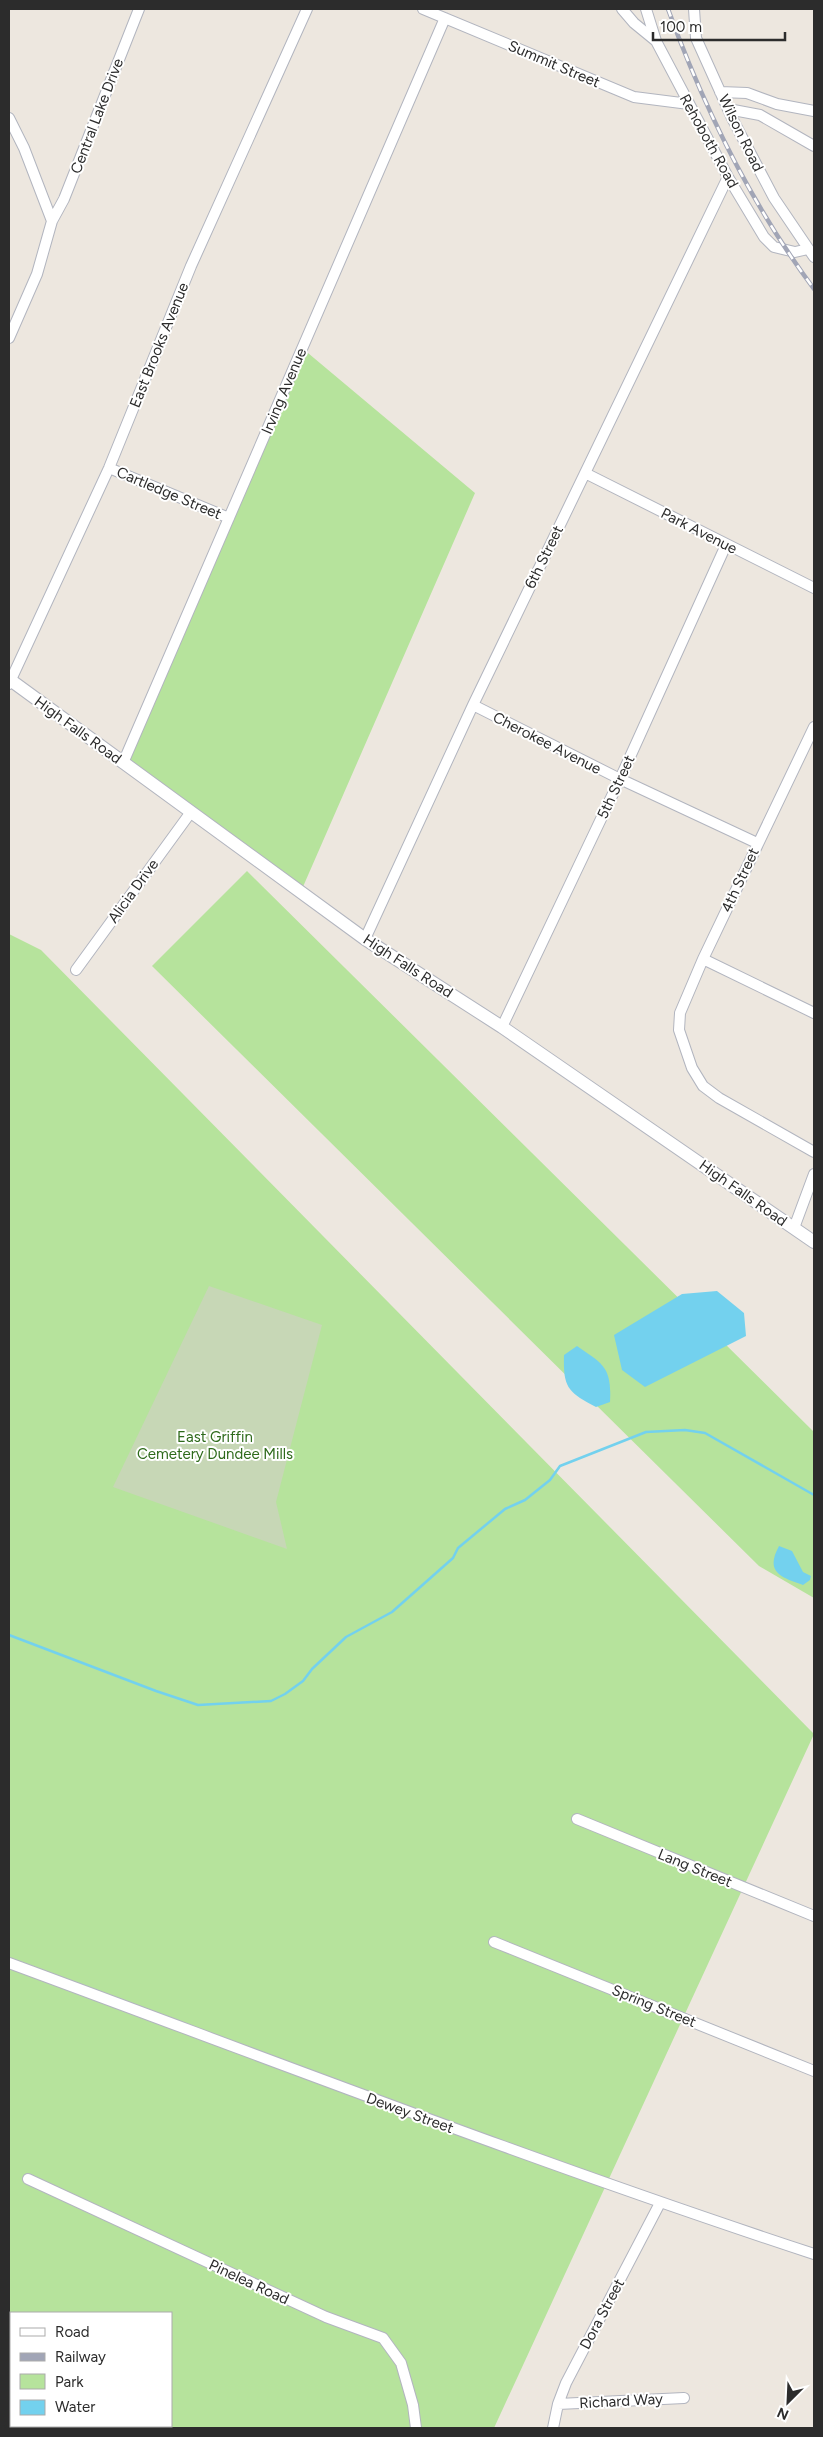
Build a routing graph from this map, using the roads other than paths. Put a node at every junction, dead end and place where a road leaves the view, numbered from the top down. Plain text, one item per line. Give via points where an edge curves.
1 (139, 9) edge
2 (307, 9) edge
3 (424, 9) edge
4 (622, 9) edge
5 (646, 9) edge
6 (694, 9) edge
7 (445, 18) junction
8 (656, 41) junction
9 (720, 92) junction
10 (689, 104) junction
11 (728, 109) junction
12 (814, 111) edge
13 (9, 118) edge
14 (814, 146) edge
15 (728, 177) junction
16 (52, 221) junction
17 (811, 253) edge
18 (9, 338) edge
19 (109, 468) junction
20 (585, 473) junction
21 (229, 518) junction
22 (726, 545) junction
23 (814, 588) edge
24 (10, 681) edge
25 (473, 705) junction
26 (814, 727) edge
27 (123, 763) junction
28 (620, 779) junction
29 (191, 812) junction
30 (757, 843) junction
31 (365, 939) junction
32 (704, 959) junction
33 (76, 970) dead end
34 (814, 1013) edge
35 (502, 1027) junction
36 (814, 1152) edge
37 (814, 1174) edge
38 (794, 1228) junction
39 (814, 1242) edge
40 (577, 1819) dead end
41 (814, 1916) edge
42 (494, 1942) dead end
43 (9, 1963) edge
44 (814, 2071) edge
45 (28, 2179) dead end
46 (660, 2204) junction
47 (814, 2254) edge
48 (684, 2398) dead end
49 (558, 2404) junction
50 (416, 2428) edge
51 (553, 2428) edge

1 - 16 street, Central Lake Drive via 64,199
2 - 19 street, East Brooks Avenue via 191,266
3 - 7 street, Summit Street
4 - 8 street, Rehoboth Road
5 - 8 street
6 - 9 street, Wilson Road via 696,38
7 - 10 street, Summit Street via 634,97
7 - 21 street, Irving Avenue
8 - 10 street, Rehoboth Road
9 - 11 street, Wilson Road
9 - 12 street via 747,93 777,104
10 - 15 street, Rehoboth Road
11 - 14 street via 760,114
11 - 17 street, Wilson Road via 765,182
13 - 16 street
15 - 17 street, Rehoboth Road via 764,237 774,247
15 - 20 street, 6th Street
16 - 18 street, Central Lake Drive via 37,274
19 - 21 street, Cartledge Street
19 - 24 street, East Brooks Avenue
20 - 22 street, Park Avenue
20 - 25 street, 6th Street
21 - 27 street, Irving Avenue
22 - 23 street, Park Avenue
22 - 28 street, 5th Street
24 - 27 street, High Falls Road
25 - 28 street, Cherokee Avenue
25 - 31 street, 6th Street
26 - 30 street, 4th Street
27 - 29 street, High Falls Road
28 - 30 street, Cherokee Avenue
28 - 35 street, 5th Street
29 - 31 street, High Falls Road
29 - 33 street, Alicia Drive
30 - 32 street, 4th Street
31 - 35 street, High Falls Road
32 - 34 street
32 - 36 street, 4th Street via 680,1012 679,1030 692,1068 703,1086 719,1098
35 - 38 street, High Falls Road
37 - 38 street
38 - 39 street, High Falls Road
40 - 41 street, Lang Street
42 - 44 street, Spring Street
43 - 46 street, Dewey Street
45 - 50 street, Pinelea Road via 326,2317 384,2338 401,2362
46 - 47 street, Dewey Street
46 - 49 street, Dora Street
48 - 49 street, Richard Way
49 - 51 street, Dora Street

